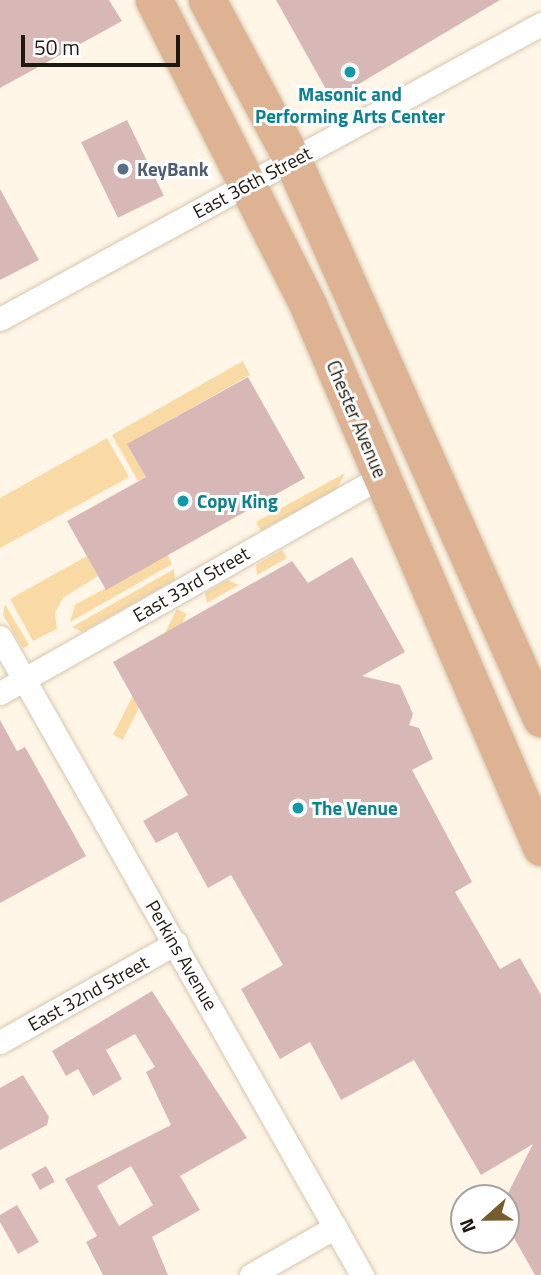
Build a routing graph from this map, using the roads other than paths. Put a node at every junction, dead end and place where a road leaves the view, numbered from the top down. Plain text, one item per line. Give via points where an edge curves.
1 (154, 0) edge
2 (207, 0) edge
3 (541, 24) edge
4 (293, 161) junction
5 (250, 183) junction
6 (0, 319) edge
7 (382, 476) junction
8 (0, 637) edge
9 (24, 679) junction
10 (0, 693) edge
11 (541, 718) edge
12 (541, 847) edge
13 (176, 943) junction
14 (0, 1042) edge
15 (335, 1227) junction
16 (251, 1275) edge
17 (362, 1275) edge

1 - 5 main road, Chester Avenue
2 - 4 main road
3 - 4 street, East 36th Street
4 - 5 street, East 36th Street
4 - 11 main road
5 - 6 street, East 36th Street
5 - 7 main road, Chester Avenue
7 - 9 street, East 33rd Street
7 - 12 main road, Chester Avenue
8 - 9 street, Perkins Avenue
9 - 10 street, East 33rd Street
9 - 13 street, Perkins Avenue
13 - 14 street, East 32nd Street
13 - 15 street, Perkins Avenue
15 - 16 street
15 - 17 street, Perkins Avenue

